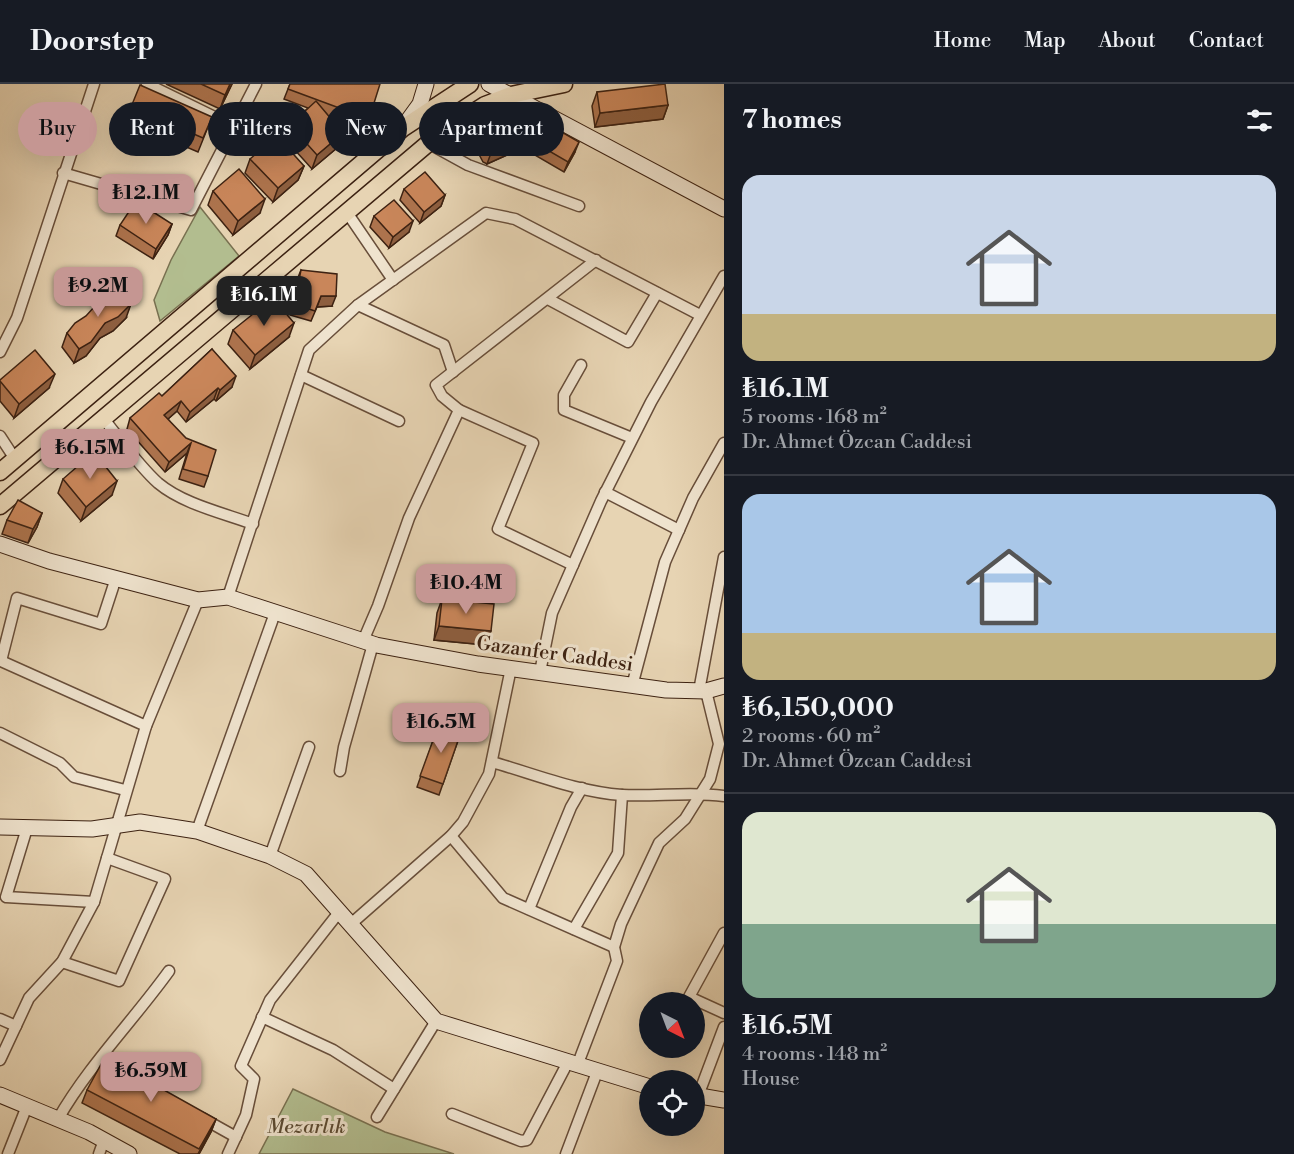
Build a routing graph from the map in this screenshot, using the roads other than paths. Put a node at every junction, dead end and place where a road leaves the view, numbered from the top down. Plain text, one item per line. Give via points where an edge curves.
1 (94, 84) edge
2 (147, 84) edge
3 (256, 84) edge
4 (426, 84) edge
5 (470, 84) edge
6 (489, 84) edge
7 (564, 84) edge
8 (511, 95) junction
9 (247, 102) edge
10 (493, 102) edge
11 (208, 114) edge
12 (407, 122) edge
13 (407, 125) edge
14 (419, 150) edge
15 (220, 156) edge
16 (370, 156) edge
17 (452, 156) edge
18 (63, 172) junction
19 (579, 206) dead end
20 (724, 209) edge
21 (346, 211) junction
22 (596, 260) junction
23 (724, 276) edge
24 (393, 280) junction
25 (657, 292) junction
26 (548, 299) junction
27 (358, 305) junction
28 (700, 315) junction
29 (0, 352) edge
30 (581, 364) dead end
31 (453, 372) junction
32 (301, 375) junction
33 (459, 410) junction
34 (103, 418) junction
35 (399, 421) dead end
36 (0, 436) edge
37 (632, 438) junction
38 (724, 443) edge
39 (15, 459) junction
40 (0, 472) edge
41 (605, 492) junction
42 (0, 506) edge
43 (253, 524) junction
44 (679, 530) junction
45 (0, 544) edge
46 (724, 557) edge
47 (573, 565) junction
48 (116, 578) junction
49 (228, 597) junction
50 (198, 600) junction
51 (275, 613) junction
52 (368, 643) junction
53 (510, 668) junction
54 (540, 672) junction
55 (632, 686) junction
56 (724, 686) edge
57 (703, 691) junction
58 (146, 726) junction
59 (0, 733) edge
60 (309, 747) dead end
61 (492, 762) junction
62 (340, 771) dead end
63 (582, 788) junction
64 (125, 790) junction
65 (701, 793) junction
66 (622, 795) junction
67 (724, 796) edge
68 (117, 823) junction
69 (0, 827) edge
70 (27, 828) junction
71 (197, 831) junction
72 (451, 836) junction
73 (270, 856) junction
74 (107, 858) junction
75 (94, 902) junction
76 (529, 909) junction
77 (340, 911) junction
78 (352, 924) junction
79 (574, 929) junction
80 (724, 933) edge
81 (614, 947) junction
82 (62, 962) junction
83 (169, 971) dead end
84 (724, 1013) edge
85 (262, 1017) junction
86 (0, 1019) edge
87 (436, 1021) junction
88 (16, 1026) junction
89 (724, 1027) edge
90 (0, 1060) edge
91 (573, 1064) junction
92 (597, 1072) junction
93 (705, 1074) edge
94 (639, 1084) edge
95 (394, 1089) junction
96 (0, 1095) edge
97 (705, 1097) edge
98 (724, 1100) edge
99 (27, 1106) junction
100 (452, 1114) dead end
101 (195, 1115) edge
102 (377, 1117) dead end
103 (58, 1119) junction
104 (236, 1137) junction
105 (101, 1147) edge
106 (8, 1154) edge
107 (129, 1154) edge
108 (228, 1154) edge
109 (566, 1154) edge

1 - 18 street
2 - 11 street
3 - 9 street
4 - 12 street via 420,104
5 - 13 main road
6 - 8 street
7 - 8 main road
8 - 10 main road
8 - 20 street
14 - 21 main road
15 - 18 street via 191,210
16 - 39 main road
17 - 19 street
18 - 29 street via 17,318
21 - 24 street
21 - 34 main road
22 - 24 street via 515,219 486,213
22 - 25 street
22 - 26 street
23 - 28 street
24 - 27 street
25 - 26 street via 628,342
25 - 28 street
26 - 31 street
27 - 31 street via 444,345
27 - 32 street via 309,350
28 - 37 street
30 - 37 street via 564,395 564,410
31 - 33 street via 436,385 442,396
32 - 35 street
32 - 43 street
33 - 47 street via 533,444 498,529
33 - 52 street via 409,518
34 - 42 main road
34 - 43 street via 158,483
36 - 39 street
37 - 41 street
38 - 44 street
39 - 40 main road
41 - 44 street
41 - 47 street
43 - 49 street
44 - 55 street via 665,562
45 - 48 street, Gazanfer Caddesi
46 - 57 street
47 - 54 street via 552,613
48 - 50 street, Gazanfer Caddesi
48 - 58 street via 100,624 17,598 1,661
49 - 50 street, Gazanfer Caddesi
49 - 51 street, Gazanfer Caddesi
50 - 58 street
51 - 52 street, Gazanfer Caddesi
51 - 71 street
52 - 53 street, Gazanfer Caddesi
52 - 62 street
53 - 54 street, Gazanfer Caddesi
53 - 61 street
54 - 55 street, Gazanfer Caddesi
55 - 57 street, Gazanfer Caddesi
56 - 57 street, Gazanfer Caddesi
57 - 65 street via 719,744 710,779
58 - 64 street
59 - 64 street via 60,763 74,777
60 - 73 street
61 - 63 street
61 - 72 street via 463,822
63 - 66 street
63 - 76 street
64 - 68 street
65 - 66 street
65 - 67 street
65 - 81 street via 685,819 659,843
66 - 79 street via 618,853
68 - 70 street via 92,829
68 - 71 street via 140,822
68 - 74 street
69 - 70 street
70 - 75 street via 6,897
71 - 73 street
72 - 76 street via 503,898
72 - 78 street
73 - 77 street via 306,874
74 - 75 street
74 - 82 street via 165,879 119,981
75 - 82 street
76 - 79 street
77 - 78 street
77 - 85 street via 270,1000
78 - 87 street
79 - 81 street
80 - 84 street via 689,997
81 - 91 street via 617,961
82 - 88 street via 29,998
83 - 103 street via 80,1082
85 - 95 street via 333,1050
85 - 104 street via 241,1066 254,1079 246,1115
86 - 88 street
87 - 91 street
87 - 95 street
88 - 90 street
89 - 93 street
91 - 92 street
91 - 100 street via 527,1140 521,1142
92 - 94 street
92 - 109 street
95 - 102 street
96 - 99 street
97 - 98 street
99 - 103 street
99 - 106 street
101 - 104 street
103 - 105 street
104 - 108 street
105 - 107 street

